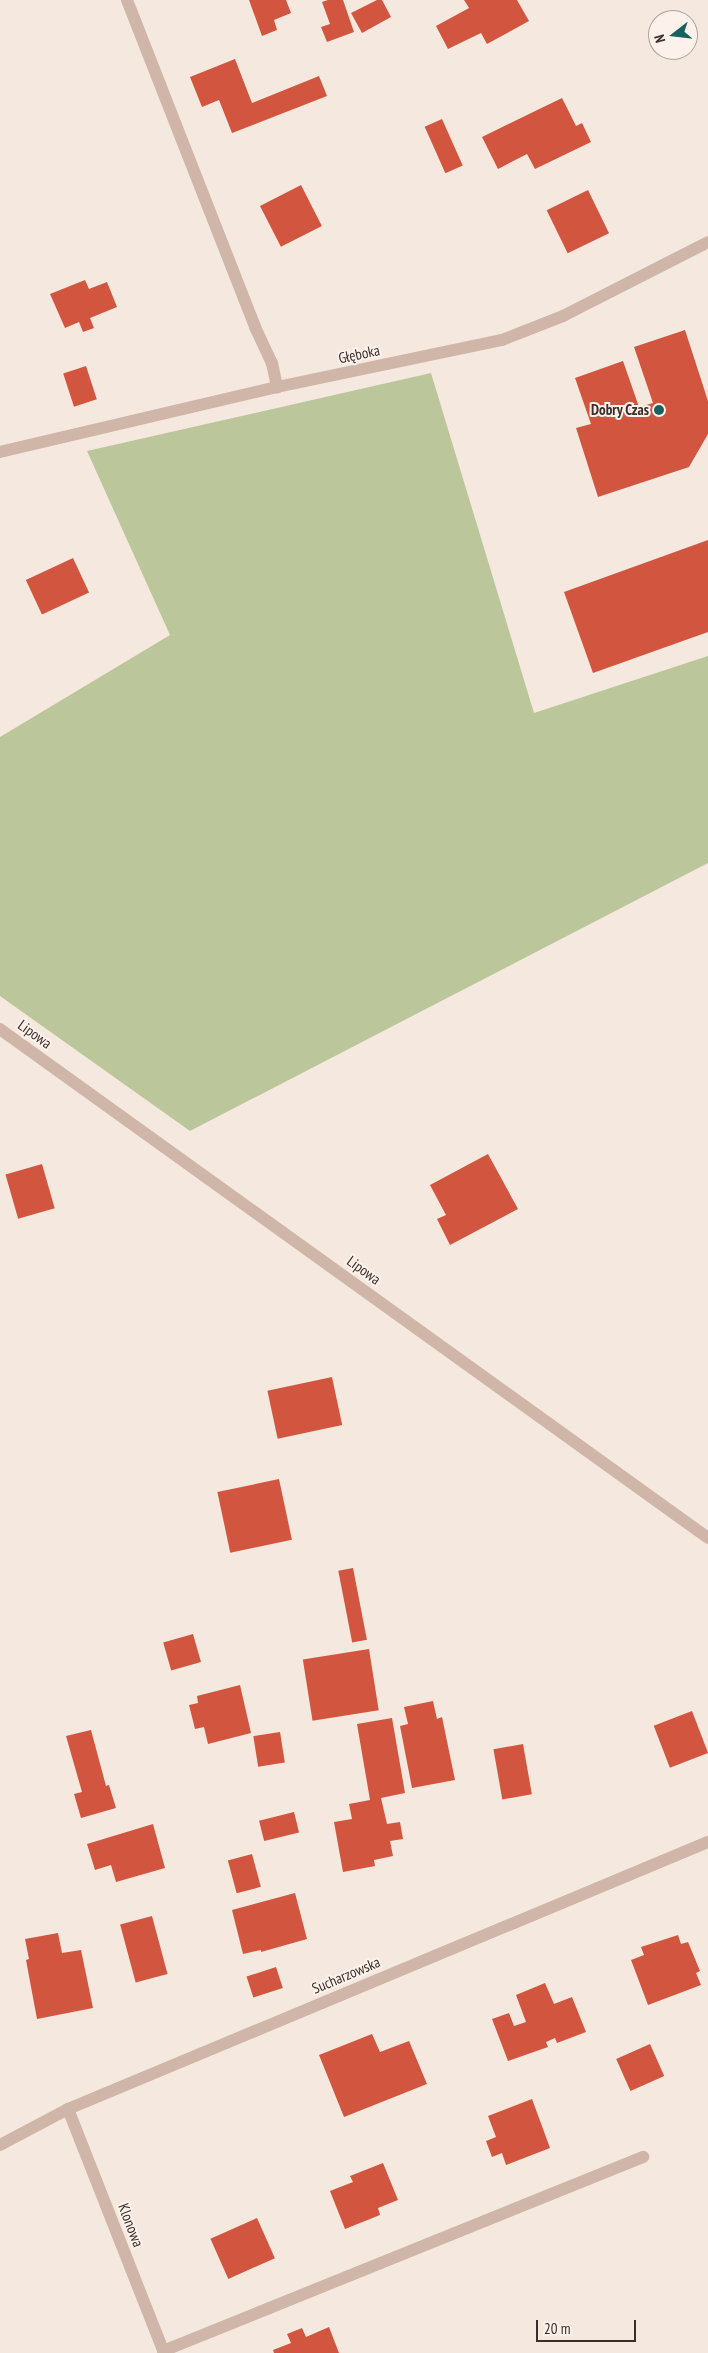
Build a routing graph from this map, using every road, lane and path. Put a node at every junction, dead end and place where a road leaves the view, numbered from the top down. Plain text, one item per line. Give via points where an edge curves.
1 (127, 0) edge
2 (708, 242) edge
3 (277, 387) junction
4 (0, 452) edge
5 (0, 1029) edge
6 (708, 1538) edge
7 (708, 1842) edge
8 (68, 2110) junction
9 (0, 2145) edge
10 (643, 2158) dead end
11 (164, 2352) edge

1 - 3 street via 272,363
2 - 3 street, Głęboka via 563,316 524,332 476,346
3 - 4 street, Głęboka
5 - 6 street, Lipowa
7 - 8 street, Sucharzowska
8 - 9 street, Sucharzowska
8 - 11 street, Klonowa
10 - 11 street

